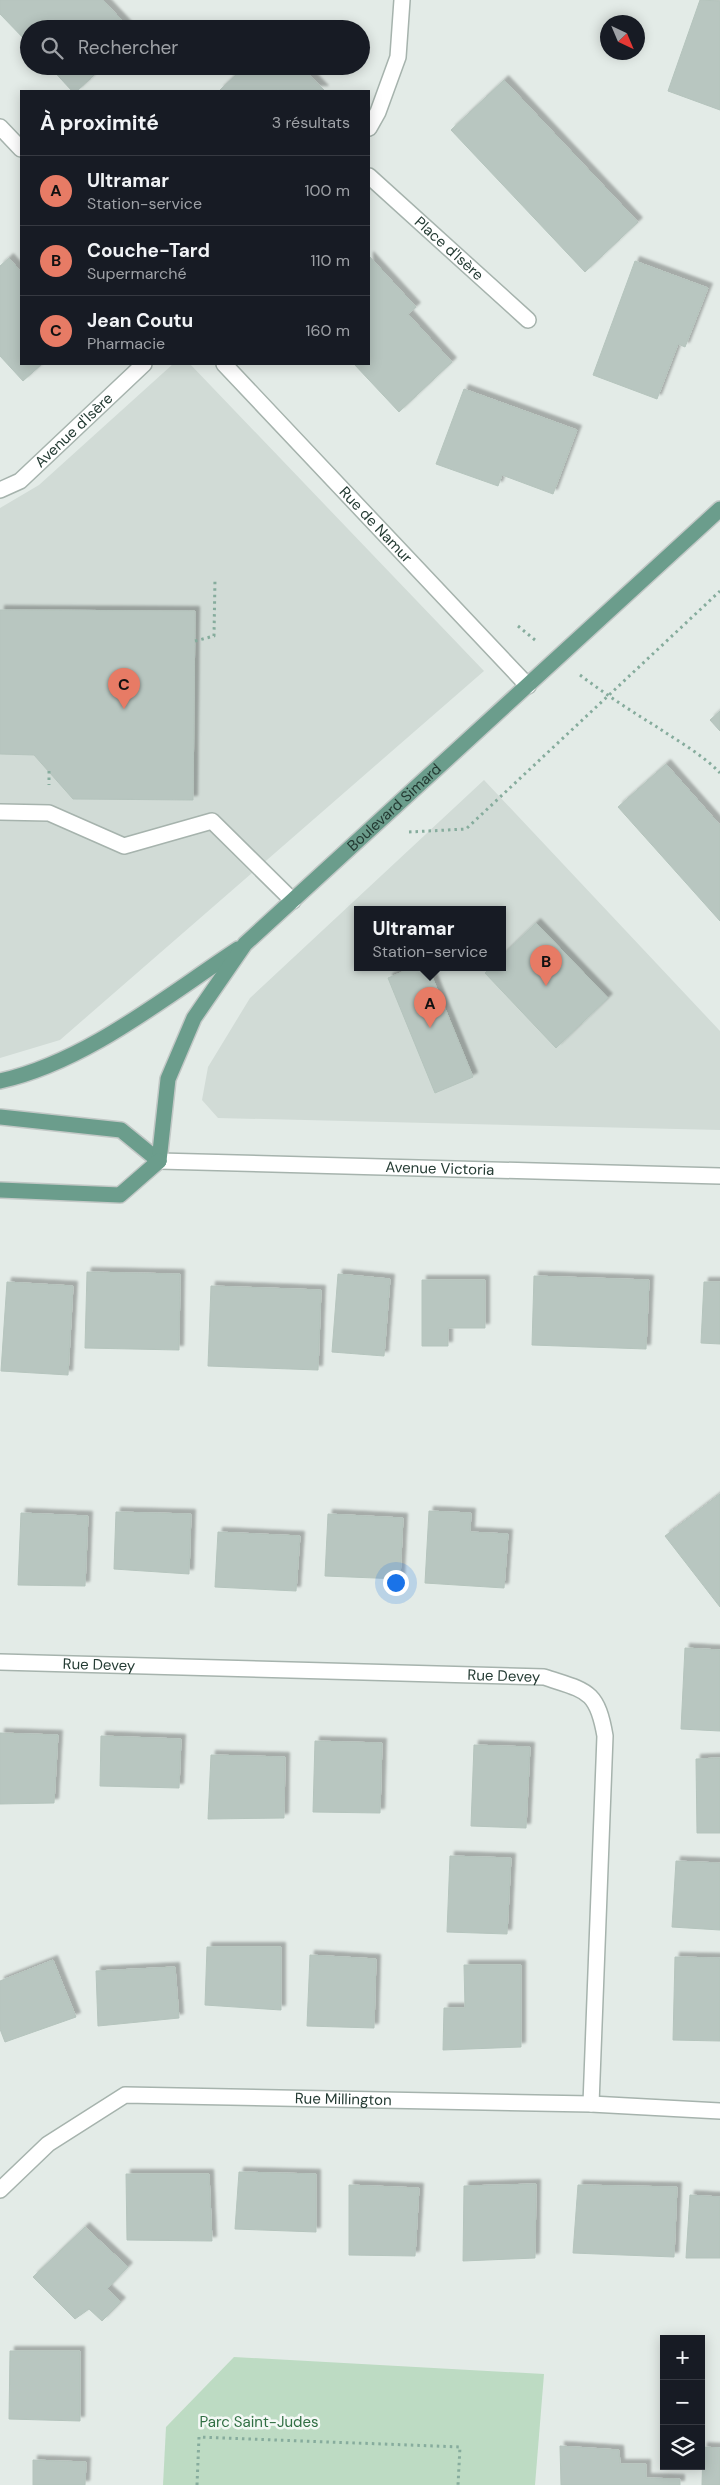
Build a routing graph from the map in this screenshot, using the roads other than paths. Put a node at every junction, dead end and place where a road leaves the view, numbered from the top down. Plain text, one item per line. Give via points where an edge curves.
1 (402, 0) edge
2 (0, 126) edge
3 (370, 126) edge
4 (20, 148) edge
5 (370, 177) edge
6 (528, 320) dead end
7 (143, 365) edge
8 (225, 365) edge
9 (0, 490) edge
10 (720, 509) edge
11 (528, 686) junction
12 (0, 812) edge
13 (293, 900) junction
14 (245, 944) junction
15 (0, 1081) edge
16 (0, 1117) edge
17 (160, 1161) junction
18 (720, 1176) edge
19 (0, 1190) edge
20 (0, 1662) edge
21 (591, 2104) junction
22 (720, 2110) edge
23 (0, 2190) edge

1 - 3 street via 398,57
2 - 4 street
5 - 6 street, Place d'Isère
7 - 9 street, Avenue d'Isère via 20,481
8 - 11 street, Rue de Namur
10 - 11 main road, Boulevard Simard
11 - 13 main road, Boulevard Simard
12 - 13 street via 49,813 124,846 212,821
13 - 14 main road, Boulevard Simard
14 - 15 main road via 82,1051
14 - 17 main road, Boulevard Simard via 194,1018 168,1079
16 - 17 main road via 121,1130
17 - 18 street, Avenue Victoria
17 - 19 main road via 120,1195
20 - 21 street, Rue Devey via 544,1677 585,1690 601,1711 605,1736
21 - 22 street, Rue Millington
21 - 23 street, Rue Millington via 125,2095 48,2144

